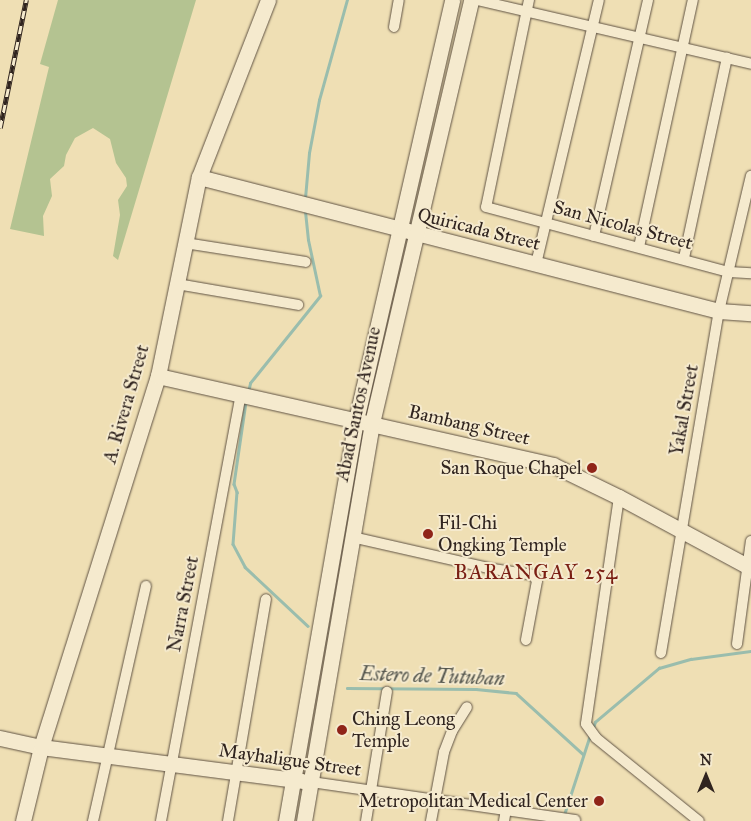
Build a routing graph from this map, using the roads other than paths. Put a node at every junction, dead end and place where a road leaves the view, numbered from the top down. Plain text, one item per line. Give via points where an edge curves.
1 (268, 0) edge
2 (399, 0) edge
3 (452, 0) edge
4 (472, 0) edge
5 (477, 0) edge
6 (529, 0) edge
7 (599, 0) edge
8 (648, 0) edge
9 (692, 0) edge
10 (526, 11) junction
11 (394, 27) dead end
12 (593, 28) junction
13 (641, 39) junction
14 (682, 48) junction
15 (727, 58) junction
16 (751, 64) edge
17 (751, 176) edge
18 (199, 177) junction
19 (546, 222) junction
20 (399, 229) junction
21 (416, 233) junction
22 (594, 236) junction
23 (185, 243) junction
24 (638, 247) junction
25 (684, 258) junction
26 (306, 262) dead end
27 (536, 264) junction
28 (729, 272) junction
29 (751, 273) edge
30 (177, 284) junction
31 (298, 305) dead end
32 (719, 311) junction
33 (751, 313) edge
34 (158, 376) junction
35 (247, 395) junction
36 (356, 420) junction
37 (372, 423) junction
38 (620, 497) junction
39 (680, 529) junction
40 (352, 537) junction
41 (751, 541) edge
42 (749, 567) edge
43 (146, 586) dead end
44 (266, 599) dead end
45 (526, 640) dead end
46 (737, 644) dead end
47 (661, 653) dead end
48 (387, 692) dead end
49 (467, 707) dead end
50 (0, 738) edge
51 (41, 747) junction
52 (106, 756) junction
53 (171, 764) junction
54 (237, 773) junction
55 (293, 780) junction
56 (311, 782) junction
57 (371, 792) junction
58 (436, 800) junction
59 (506, 810) junction
60 (572, 819) dead end
61 (23, 821) edge
62 (93, 821) edge
63 (161, 821) edge
64 (228, 821) edge
65 (286, 821) edge
66 (304, 821) edge
67 (366, 821) edge
68 (431, 821) edge
69 (504, 821) edge
70 (700, 821) edge

1 - 18 street, A. Rivera Street
2 - 11 street
3 - 20 street, Abad Santos Avenue
4 - 21 street, Abad Santos Avenue
5 - 10 street
6 - 10 street
7 - 12 street
8 - 13 street
9 - 14 street
10 - 12 street
10 - 19 street, San Nicolas Street via 486,207
12 - 13 street
12 - 19 street
13 - 14 street
13 - 22 street
14 - 15 street
14 - 24 street
15 - 16 street
15 - 25 street
17 - 28 street, Yakal Street
18 - 20 street, Quiricada Street
18 - 23 street, A. Rivera Street
19 - 22 street, San Nicolas Street
19 - 27 street
20 - 21 street, Quiricada Street
20 - 36 street, Abad Santos Avenue
21 - 27 street, Quiricada Street
21 - 37 street, Abad Santos Avenue
22 - 24 street, San Nicolas Street
23 - 26 street
23 - 30 street, A. Rivera Street
24 - 25 street, San Nicolas Street
25 - 28 street, San Nicolas Street
27 - 32 street, Quiricada Street
28 - 29 street, San Nicolas Street
28 - 32 street, Yakal Street
30 - 31 street
30 - 34 street, A. Rivera Street
32 - 33 street, Quiricada Street
32 - 39 street, Yakal Street
34 - 35 street, Bambang Street
34 - 51 street, A. Rivera Street
35 - 36 street, Bambang Street
35 - 53 street, Narra Street
36 - 37 street, Bambang Street
36 - 55 street, Abad Santos Avenue
37 - 38 street, Bambang Street via 553,465
37 - 40 street, Abad Santos Avenue
38 - 39 street, Bambang Street
38 - 70 street via 586,724 596,738
39 - 42 street, Bambang Street
39 - 47 street, Yakal Street
40 - 45 street via 532,575 537,581
40 - 56 street, Abad Santos Avenue
41 - 42 street
42 - 46 street
43 - 52 street
44 - 54 street
48 - 57 street
49 - 58 street via 444,752
50 - 51 street, Mayhaligue Street
51 - 52 street, Mayhaligue Street
51 - 61 street, A. Rivera Street
52 - 53 street, Mayhaligue Street
52 - 62 street
53 - 54 street, Mayhaligue Street
53 - 63 street, Narra Street
54 - 55 street, Mayhaligue Street
54 - 64 street
55 - 56 street, Mayhaligue Street
55 - 65 street, Abad Santos Avenue
56 - 57 street, Mayhaligue Street
56 - 66 street, Abad Santos Avenue
57 - 58 street, Mayhaligue Street
57 - 67 street
58 - 59 street, Mayhaligue Street
58 - 68 street
59 - 60 street, Mayhaligue Street
59 - 69 street

